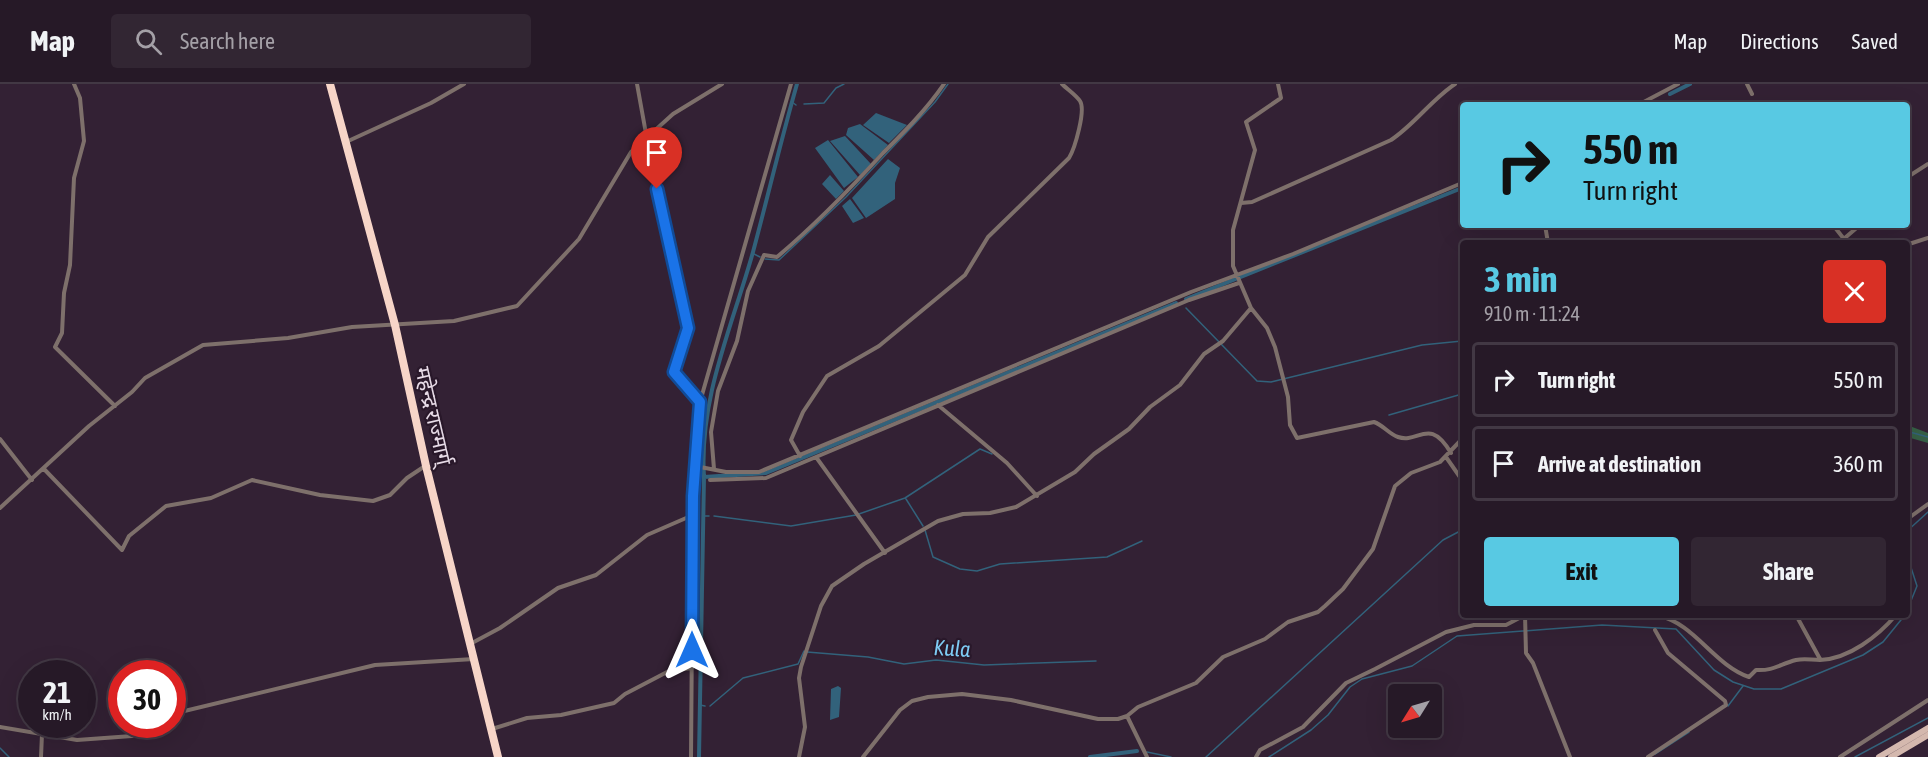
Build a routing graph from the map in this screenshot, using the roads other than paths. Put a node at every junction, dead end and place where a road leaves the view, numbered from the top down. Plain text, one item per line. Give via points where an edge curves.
1 (74, 84) edge
2 (330, 84) edge
3 (464, 84) edge
4 (637, 84) edge
5 (722, 84) edge
6 (791, 84) edge
7 (944, 84) edge
8 (1062, 84) edge
9 (1278, 84) edge
10 (1455, 84) edge
11 (1678, 84) edge
12 (1747, 84) edge
13 (1752, 94) dead end
14 (1644, 102) edge
15 (645, 138) junction
16 (346, 142) junction
17 (1928, 164) edge
18 (1910, 175) edge
19 (1460, 184) edge
20 (1241, 203) junction
21 (1835, 228) edge
22 (1857, 228) edge
23 (1928, 238) edge
24 (1844, 239) joint
25 (1910, 244) edge
26 (1235, 274) junction
27 (1239, 283) junction
28 (1251, 308) junction
29 (395, 325) junction
30 (700, 402) junction
31 (938, 404) junction
32 (115, 406) junction
33 (0, 439) edge
34 (1460, 442) edge
35 (1451, 453) junction
36 (800, 456) junction
37 (816, 457) junction
38 (1446, 457) junction
39 (426, 466) junction
40 (698, 466) junction
41 (44, 469) junction
42 (714, 470) junction
43 (1460, 477) edge
44 (32, 480) junction
45 (710, 480) dead end
46 (1037, 496) junction
47 (1928, 504) edge
48 (0, 508) edge
49 (693, 515) junction
50 (1910, 517) edge
51 (885, 553) junction
52 (1519, 618) edge
53 (1525, 618) edge
54 (1664, 618) edge
55 (1798, 618) edge
56 (1893, 618) edge
57 (1655, 630) dead end
58 (472, 643) junction
59 (475, 659) junction
60 (1820, 660) junction
61 (692, 668) junction
62 (1928, 700) edge
63 (186, 711) edge
64 (1127, 716) junction
65 (0, 727) edge
66 (1928, 728) edge
67 (491, 729) junction
68 (18, 730) edge
69 (1928, 735) edge
70 (42, 738) edge
71 (65, 738) edge
72 (108, 738) edge
73 (1145, 754) edge
74 (41, 757) edge
75 (498, 757) edge
76 (691, 757) edge
77 (799, 757) edge
78 (863, 757) edge
79 (1256, 757) edge
80 (1570, 757) edge
81 (1648, 757) edge
82 (1840, 757) edge
83 (1879, 757) edge
84 (1891, 757) edge

1 - 32 street via 80,98 84,141 74,178 62,333 55,347
2 - 16 highway, महेन्द्र राज्मार्ग्
3 - 16 street
4 - 15 street
5 - 15 street via 673,114
6 - 30 street
7 - 42 street via 934,100 806,230 777,256 764,255 748,291 737,341 718,391 711,432
8 - 36 street via 1080,101 1082,109 1070,158 988,237 965,275 879,346 827,376 803,412 791,440
9 - 20 street via 1281,98 1245,122 1254,150
10 - 20 street via 1409,128 1390,140 1252,202
11 - 14 street
12 - 13 street
15 - 29 street via 617,171 579,239 517,306 454,321
15 - 30 street via 688,328 674,372
16 - 29 highway, महेन्द्र राज्मार्ग्
17 - 18 street
19 - 26 street via 1283,258
20 - 26 street via 1232,240
21 - 24 street
22 - 24 street
23 - 25 street
26 - 27 street
26 - 36 street
27 - 28 street
27 - 31 street
28 - 35 street via 1268,328 1275,347 1288,398 1290,425 1297,438 1374,422 1399,437 1431,434 1446,444
28 - 46 street via 1223,341 1204,354 1180,385 1075,472
29 - 32 street via 204,345 145,378
29 - 39 highway, महेन्द्र राज्मार्ग्
30 - 40 street
31 - 37 street
31 - 46 street via 1007,463
32 - 41 street
33 - 44 street
34 - 35 street
35 - 38 street
36 - 42 street via 759,472
37 - 45 street via 766,478
37 - 51 street
38 - 43 street
38 - 64 street via 1432,467 1411,473 1395,486 1373,549 1326,606 1288,622 1265,639 1236,649 1196,683 1138,707
39 - 41 street via 390,495 373,501 320,495 252,480 211,498 166,506 129,536 122,550
39 - 58 highway, महेन्द्र राज्मार्ग्
40 - 42 street
40 - 49 street
41 - 44 street
44 - 48 street
46 - 51 street via 1004,511 963,514 938,521
47 - 50 street
49 - 58 street via 646,535 596,575 558,588
49 - 61 street
51 - 77 street via 832,586 821,606 799,678 805,712
52 - 79 street via 1506,625 1474,625 1446,632 1346,683 1303,727 1260,750
53 - 80 street via 1526,653
54 - 60 street via 1680,625 1722,663 1749,677 1756,670 1770,671 1808,658
55 - 60 street
56 - 60 street via 1856,649
57 - 81 street via 1668,653 1726,705
58 - 59 highway, महेन्द्र राज्मार्ग्
59 - 63 street via 375,665
59 - 67 highway, महेन्द्र राज्मार्ग्
61 - 67 street via 669,671 605,706 527,718
61 - 76 street
62 - 82 street
64 - 73 street
64 - 78 street via 1098,719 962,694 928,697 912,701 900,710
65 - 68 street
66 - 83 main road
67 - 75 highway, महेन्द्र राज्मार्ग्
69 - 84 main road
70 - 74 street
71 - 72 street

